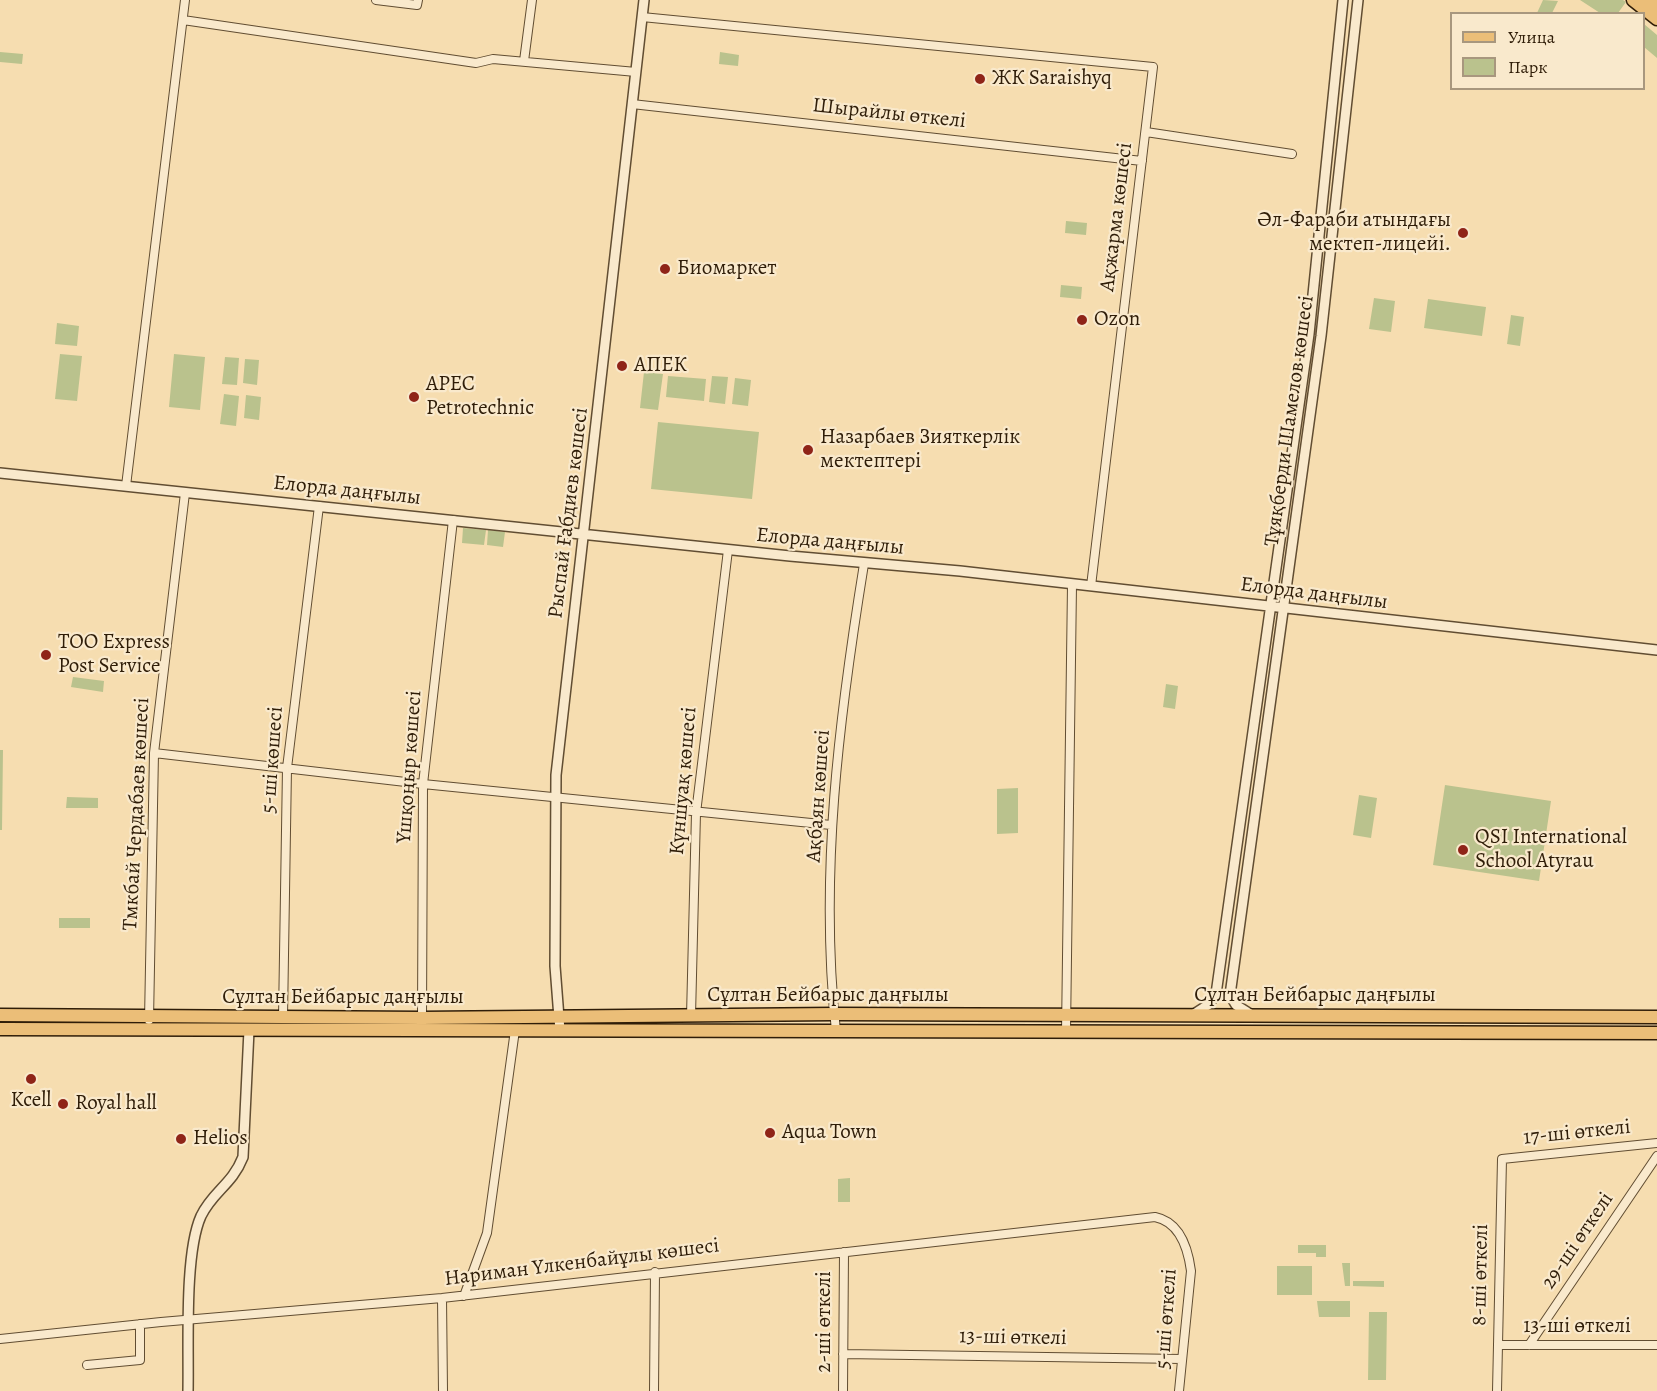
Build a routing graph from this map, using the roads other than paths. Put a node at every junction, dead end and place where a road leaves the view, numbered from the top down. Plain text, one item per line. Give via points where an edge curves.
1 (185, 0) edge
2 (382, 0) edge
3 (418, 0) edge
4 (532, 0) edge
5 (644, 0) edge
6 (1343, 0) edge
7 (1358, 0) edge
8 (1633, 0) edge
9 (1648, 0) edge
10 (1657, 8) edge
11 (642, 17) junction
12 (1657, 19) edge
13 (183, 20) junction
14 (524, 61) junction
15 (636, 72) junction
16 (632, 104) junction
17 (1146, 132) junction
18 (1292, 154) dead end
19 (1142, 161) junction
20 (1323, 187) junction
21 (1337, 189) junction
22 (0, 473) edge
23 (126, 486) junction
24 (184, 493) junction
25 (319, 506) junction
26 (453, 520) junction
27 (585, 534) junction
28 (728, 550) junction
29 (864, 564) junction
30 (1072, 585) junction
31 (1092, 586) junction
32 (1269, 605) junction
33 (1283, 606) junction
34 (1657, 650) edge
35 (154, 753) junction
36 (287, 768) junction
37 (423, 784) junction
38 (556, 796) junction
39 (696, 813) junction
40 (831, 825) junction
41 (834, 1014) junction
42 (1194, 1014) junction
43 (0, 1015) edge
44 (558, 1015) junction
45 (1066, 1015) junction
46 (691, 1016) junction
47 (1252, 1016) junction
48 (148, 1017) junction
49 (283, 1017) junction
50 (1657, 1017) edge
51 (422, 1018) junction
52 (0, 1029) edge
53 (249, 1030) junction
54 (515, 1030) junction
55 (149, 1031) junction
56 (560, 1031) junction
57 (836, 1031) junction
58 (1066, 1031) junction
59 (1657, 1033) edge
60 (1657, 1143) edge
61 (1657, 1156) edge
62 (1502, 1159) joint
63 (1168, 1220) joint
64 (844, 1252) junction
65 (655, 1272) junction
66 (464, 1296) junction
67 (442, 1298) junction
68 (190, 1321) junction
69 (140, 1324) junction
70 (0, 1339) edge
71 (1657, 1345) edge
72 (1498, 1346) junction
73 (1529, 1346) junction
74 (843, 1354) junction
75 (1182, 1359) junction
76 (87, 1365) dead end
77 (188, 1391) edge
78 (443, 1391) edge
79 (654, 1391) edge
80 (843, 1391) edge
81 (1179, 1391) edge
82 (1497, 1391) edge

1 - 13 street
2 - 3 street via 417,5
4 - 14 street
5 - 11 street, Рыспай Ғабдиев көшесі
6 - 20 street, Тұяқберди Шамелов көшесі
7 - 21 street, Тұяқберди Шамелов көшесі
8 - 12 main road
9 - 10 main road
11 - 15 street, Рыспай Ғабдиев көшесі
11 - 17 street, Ақжарма көшесі via 1153,67
13 - 14 street via 476,63 493,59
13 - 23 street
14 - 15 street
15 - 16 street, Рыспай Ғабдиев көшесі
16 - 19 street, Шырайлы өткелі
16 - 27 street, Рыспай Ғабдиев көшесі
17 - 18 street
17 - 19 street, Ақжарма көшесі
19 - 31 street, Ақжарма көшесі
20 - 21 street
20 - 32 street, Тұяқберди Шамелов көшесі via 1309,334
21 - 33 street, Тұяқберди Шамелов көшесі via 1321,336
22 - 23 street, Елорда даңғылы
23 - 24 street, Елорда даңғылы
24 - 25 street, Елорда даңғылы
24 - 35 street, Тмкбай Чердабаев көшесі
25 - 26 street, Елорда даңғылы
25 - 36 street, 5-ші көшесі
26 - 27 street, Елорда даңғылы
26 - 37 street, Үшқоңыр көшесі
27 - 28 street, Елорда даңғылы
27 - 38 street, Рыспай Ғабдиев көшесі
28 - 29 street, Елорда даңғылы
28 - 39 street, Күншуақ көшесі
29 - 30 street, Елорда даңғылы
29 - 40 street, Ақбаян көшесі
30 - 31 street, Елорда даңғылы
30 - 45 street
31 - 32 street, Елорда даңғылы
32 - 33 street, Елорда даңғылы
32 - 42 street, Тұяқберди Шамелов көшесі via 1216,994
33 - 34 street, Елорда даңғылы via 1410,624
33 - 47 street, Тұяқберди Шамелов көшесі via 1230,995 1236,1005
35 - 36 street
35 - 48 street, Тмкбай Чердабаев көшесі
36 - 37 street
36 - 49 street, 5-ші көшесі
37 - 38 street
37 - 51 street, Үшқоңыр көшесі
38 - 39 street
38 - 44 street, Рыспай Ғабдиев көшесі
39 - 40 street
39 - 46 street, Күншуақ көшесі
40 - 41 street, Ақбаян көшесі
41 - 45 main road, Сұлтан Бейбарыс даңғылы
41 - 46 main road, Сұлтан Бейбарыс даңғылы
41 - 57 street, Ақбаян көшесі
42 - 45 main road, Сұлтан Бейбарыс даңғылы
42 - 47 main road, Сұлтан Бейбарыс даңғылы
43 - 48 main road, Сұлтан Бейбарыс даңғылы
44 - 46 main road, Сұлтан Бейбарыс даңғылы
44 - 51 main road, Сұлтан Бейбарыс даңғылы
44 - 56 street, Рыспай Ғабдиев көшесі
45 - 58 street
47 - 50 main road, Сұлтан Бейбарыс даңғылы
48 - 49 main road, Сұлтан Бейбарыс даңғылы
48 - 55 street, Тмкбай Чердабаев көшесі
49 - 51 main road, Сұлтан Бейбарыс даңғылы
52 - 55 main road, Сұлтан Бейбарыс даңғылы
53 - 54 main road, Сұлтан Бейбарыс даңғылы
53 - 55 main road, Сұлтан Бейбарыс даңғылы
53 - 68 street via 243,1157 236,1176 208,1202 200,1219 192,1251
54 - 56 main road, Сұлтан Бейбарыс даңғылы
54 - 66 street via 487,1233
56 - 57 main road, Сұлтан Бейбарыс даңғылы
57 - 58 main road, Сұлтан Бейбарыс даңғылы
58 - 59 main road, Сұлтан Бейбарыс даңғылы
60 - 62 street, 17-ші өткелі
61 - 73 street, 29-ші өткелі
62 - 72 street, 8-ші өткелі
63 - 64 street, Нариман Үлкенбайұлы көшесі via 1155,1217
63 - 75 street, 5-ші өткелі via 1188,1252 1191,1271
64 - 65 street, Нариман Үлкенбайұлы көшесі
64 - 74 street, 2-ші өткелі
65 - 66 street, Нариман Үлкенбайұлы көшесі
65 - 79 street
66 - 67 street, Нариман Үлкенбайұлы көшесі
67 - 68 street, Нариман Үлкенбайұлы көшесі
67 - 78 street
68 - 69 street, Нариман Үлкенбайұлы көшесі
68 - 77 street
69 - 70 street, Нариман Үлкенбайұлы көшесі
69 - 76 street via 140,1360
71 - 73 street, 13-ші өткелі
72 - 73 street, 13-ші өткелі
72 - 82 street, 8-ші өткелі
74 - 75 street, 13-ші өткелі
74 - 80 street, 2-ші өткелі
75 - 81 street, 5-ші өткелі

